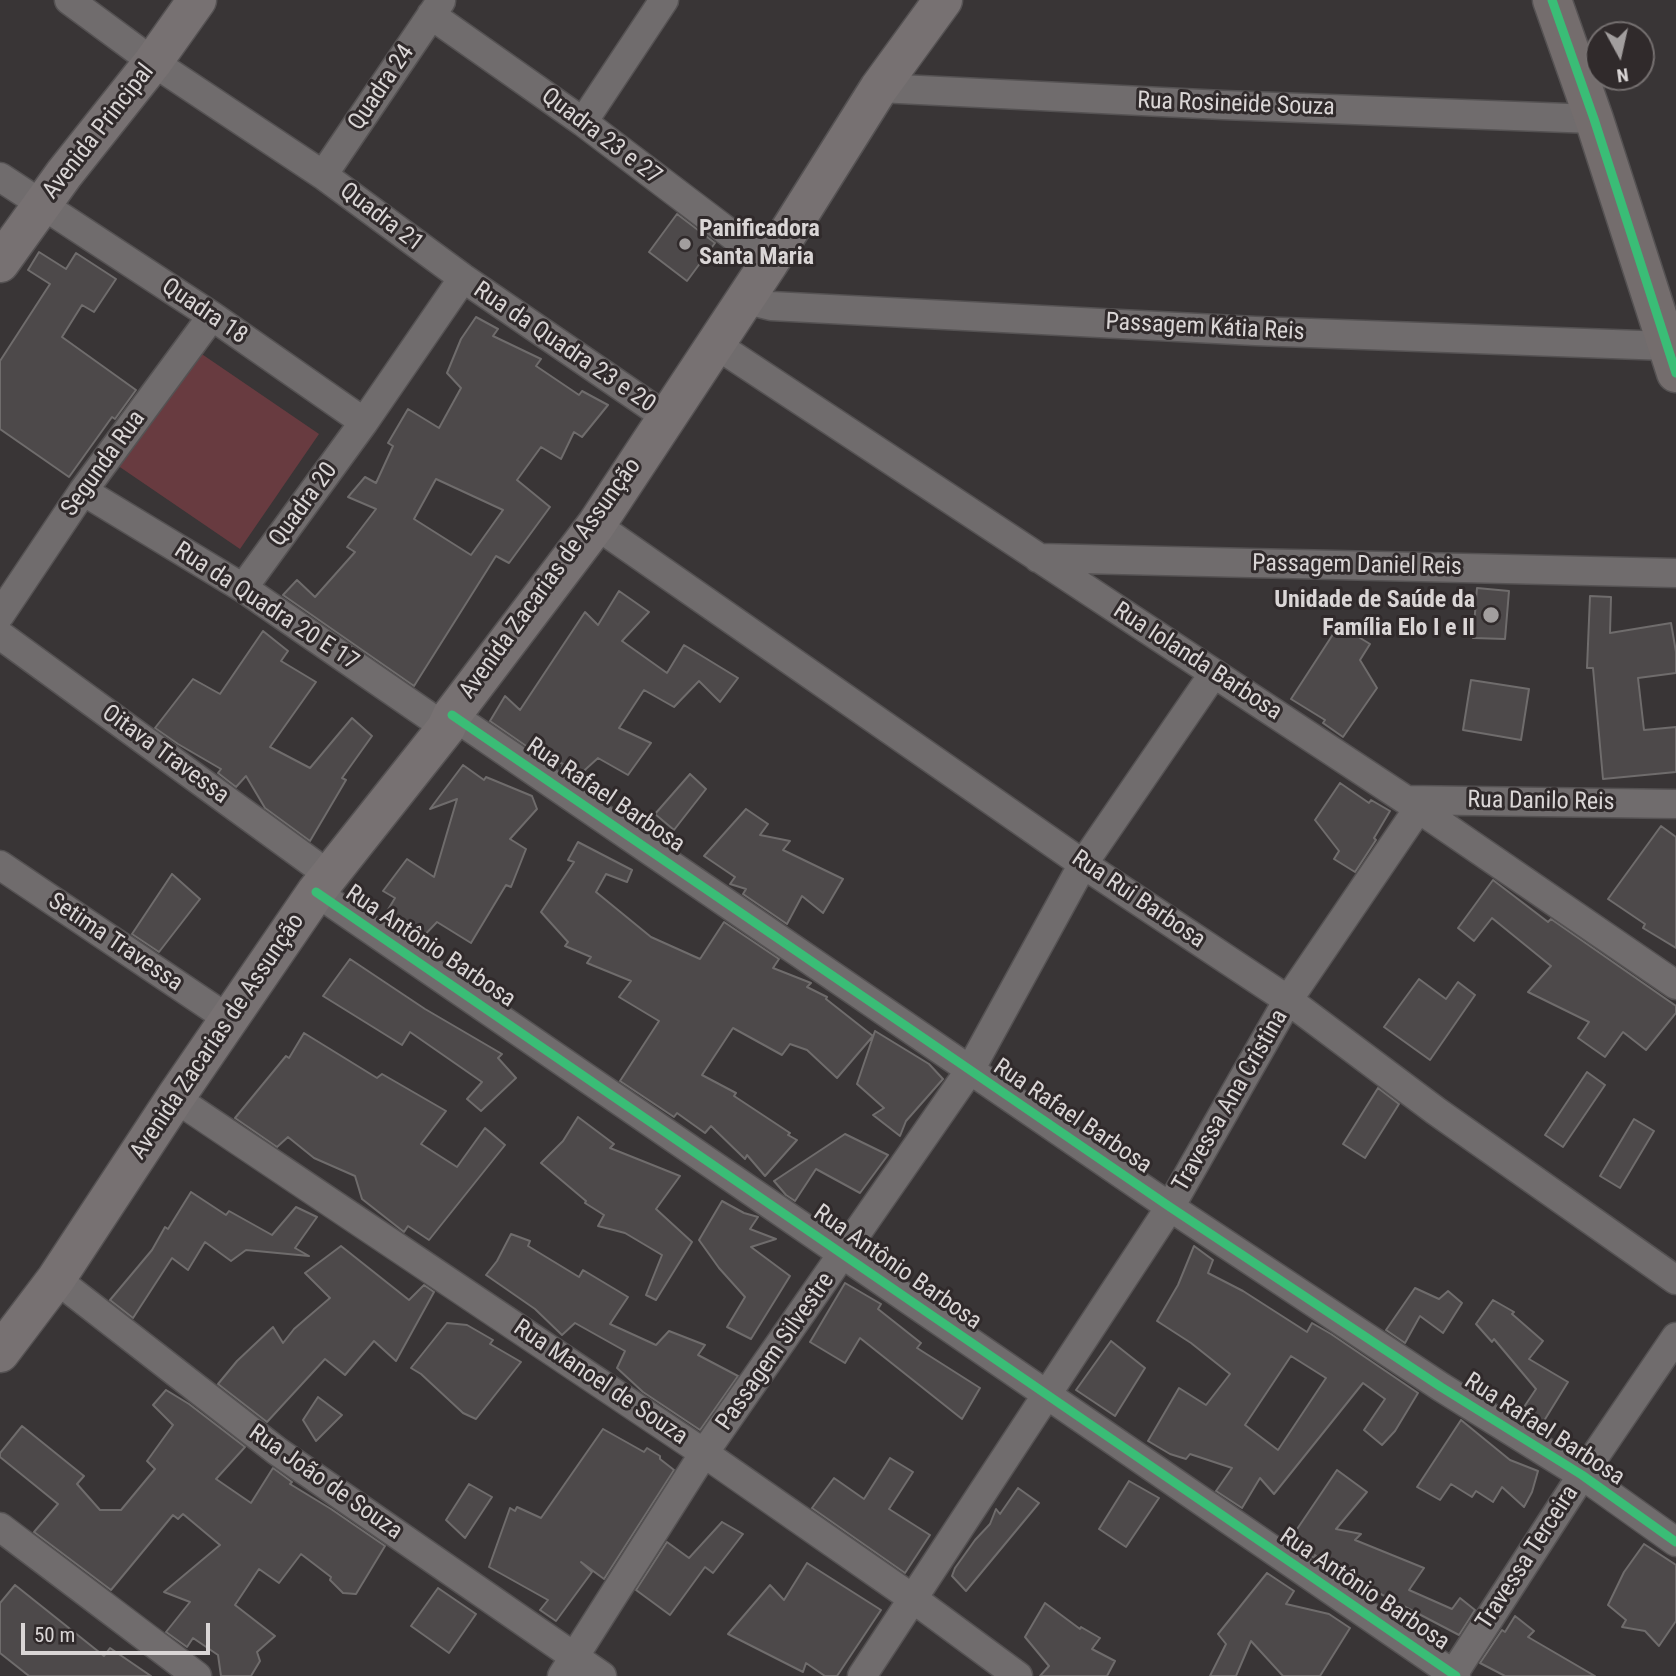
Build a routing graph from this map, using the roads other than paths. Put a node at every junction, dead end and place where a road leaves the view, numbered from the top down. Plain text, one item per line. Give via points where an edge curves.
1 (69, 0) edge
2 (197, 0) edge
3 (664, 0) edge
4 (943, 0) edge
5 (1552, 0) edge
6 (437, 8) edge
7 (1566, 42) junction
8 (153, 62) junction
9 (879, 88) junction
10 (1594, 119) junction
11 (583, 122) junction
12 (323, 175) junction
13 (0, 177) edge
14 (41, 206) junction
15 (0, 263) edge
16 (769, 263) junction
17 (463, 278) junction
18 (743, 299) junction
19 (1676, 302) edge
20 (212, 316) junction
21 (715, 344) junction
22 (1672, 360) edge
23 (666, 417) junction
24 (364, 422) junction
25 (83, 491) junction
26 (596, 525) junction
27 (1038, 558) junction
28 (1676, 573) edge
29 (243, 588) junction
30 (0, 615) edge
31 (0, 635) edge
32 (1214, 673) junction
33 (449, 721) junction
34 (1412, 804) junction
35 (1676, 804) edge
36 (1083, 864) junction
37 (0, 865) edge
38 (323, 884) junction
39 (1676, 985) edge
40 (1288, 1000) junction
41 (230, 1020) junction
42 (970, 1070) junction
43 (175, 1098) junction
44 (1170, 1207) junction
45 (844, 1254) junction
46 (56, 1279) junction
47 (1676, 1280) edge
48 (1676, 1337) edge
49 (0, 1353) edge
50 (1047, 1395) junction
51 (704, 1453) junction
52 (1582, 1475) junction
53 (0, 1528) edge
54 (1676, 1542) edge
55 (912, 1598) junction
56 (568, 1666) edge
57 (1453, 1675) edge
58 (197, 1676) edge
59 (602, 1676) edge
60 (862, 1676) edge
61 (1018, 1676) edge

1 - 8 street, Quadra 21
2 - 8 main road, Avenida Principal
3 - 11 street
4 - 9 main road, Avenida Zacarias de Assunção
5 - 7 main road
6 - 11 street, Quadra 23 e 27
6 - 12 street, Quadra 24
7 - 10 main road
7 - 19 main road via 1608,106
8 - 12 street, Quadra 21
8 - 14 main road, Avenida Principal
9 - 10 street, Rua Rosineide Souza
9 - 16 main road, Avenida Zacarias de Assunção
10 - 22 main road
11 - 16 street, Quadra 23 e 27
12 - 17 street, Quadra 21
13 - 14 street, Quadra 18
14 - 15 main road, Avenida Principal
14 - 20 street, Quadra 18
16 - 18 main road, Avenida Zacarias de Assunção
17 - 23 street, Rua da Quadra 23 e 20
17 - 24 street
18 - 21 main road, Avenida Zacarias de Assunção
18 - 22 street, Passagem Kátia Reis via 771,306
20 - 24 street, Quadra 18
20 - 25 street, Segunda Rua
21 - 23 main road, Avenida Zacarias de Assunção
21 - 27 street, Rua Iolanda Barbosa
23 - 26 main road, Avenida Zacarias de Assunção
24 - 29 street, Quadra 20
25 - 29 street, Rua da Quadra 20 E 17
25 - 30 street, Segunda Rua
26 - 33 main road, Avenida Zacarias de Assunção
26 - 36 street, Rua Rui Barbosa
27 - 28 street, Passagem Daniel Reis
27 - 32 street, Rua Iolanda Barbosa
29 - 33 street, Rua da Quadra 20 E 17
31 - 38 street, Oitava Travessa
32 - 34 street, Rua Iolanda Barbosa
32 - 36 street, Passagem Silvestre
33 - 38 main road, Avenida Zacarias de Assunção
33 - 42 street, Rua Rafael Barbosa
34 - 35 street, Rua Danilo Reis
34 - 39 street, Rua Iolanda Barbosa
34 - 40 street, Travessa Ana Cristina
36 - 40 street, Rua Rui Barbosa
36 - 42 street, Passagem Silvestre
37 - 41 street, Setima Travessa
38 - 41 main road, Avenida Zacarias de Assunção
38 - 45 street, Rua Antônio Barbosa
40 - 44 street, Travessa Ana Cristina
40 - 47 street, Rua Rui Barbosa
41 - 43 main road, Avenida Zacarias de Assunção
42 - 44 street, Rua Rafael Barbosa
42 - 45 street, Passagem Silvestre
43 - 46 main road, Avenida Zacarias de Assunção
43 - 51 street, Rua Manoel de Souza
44 - 50 street, Travessa Ana Cristina
44 - 52 street, Rua Rafael Barbosa
45 - 50 street, Rua Antônio Barbosa
45 - 51 street, Passagem Silvestre
46 - 49 main road, Avenida Zacarias de Assunção
46 - 56 street, Rua João de Souza via 277,1451
48 - 52 street, Travessa Terceira
50 - 55 street, Travessa Ana Cristina
50 - 57 street, Rua Antônio Barbosa
51 - 55 street, Rua Manoel de Souza
51 - 56 street, Passagem Silvestre
52 - 54 street, Rua Rafael Barbosa
52 - 57 street, Travessa Terceira
53 - 58 street
55 - 60 street, Travessa Ana Cristina
55 - 61 street, Rua Manoel de Souza
56 - 59 street, Rua João de Souza

